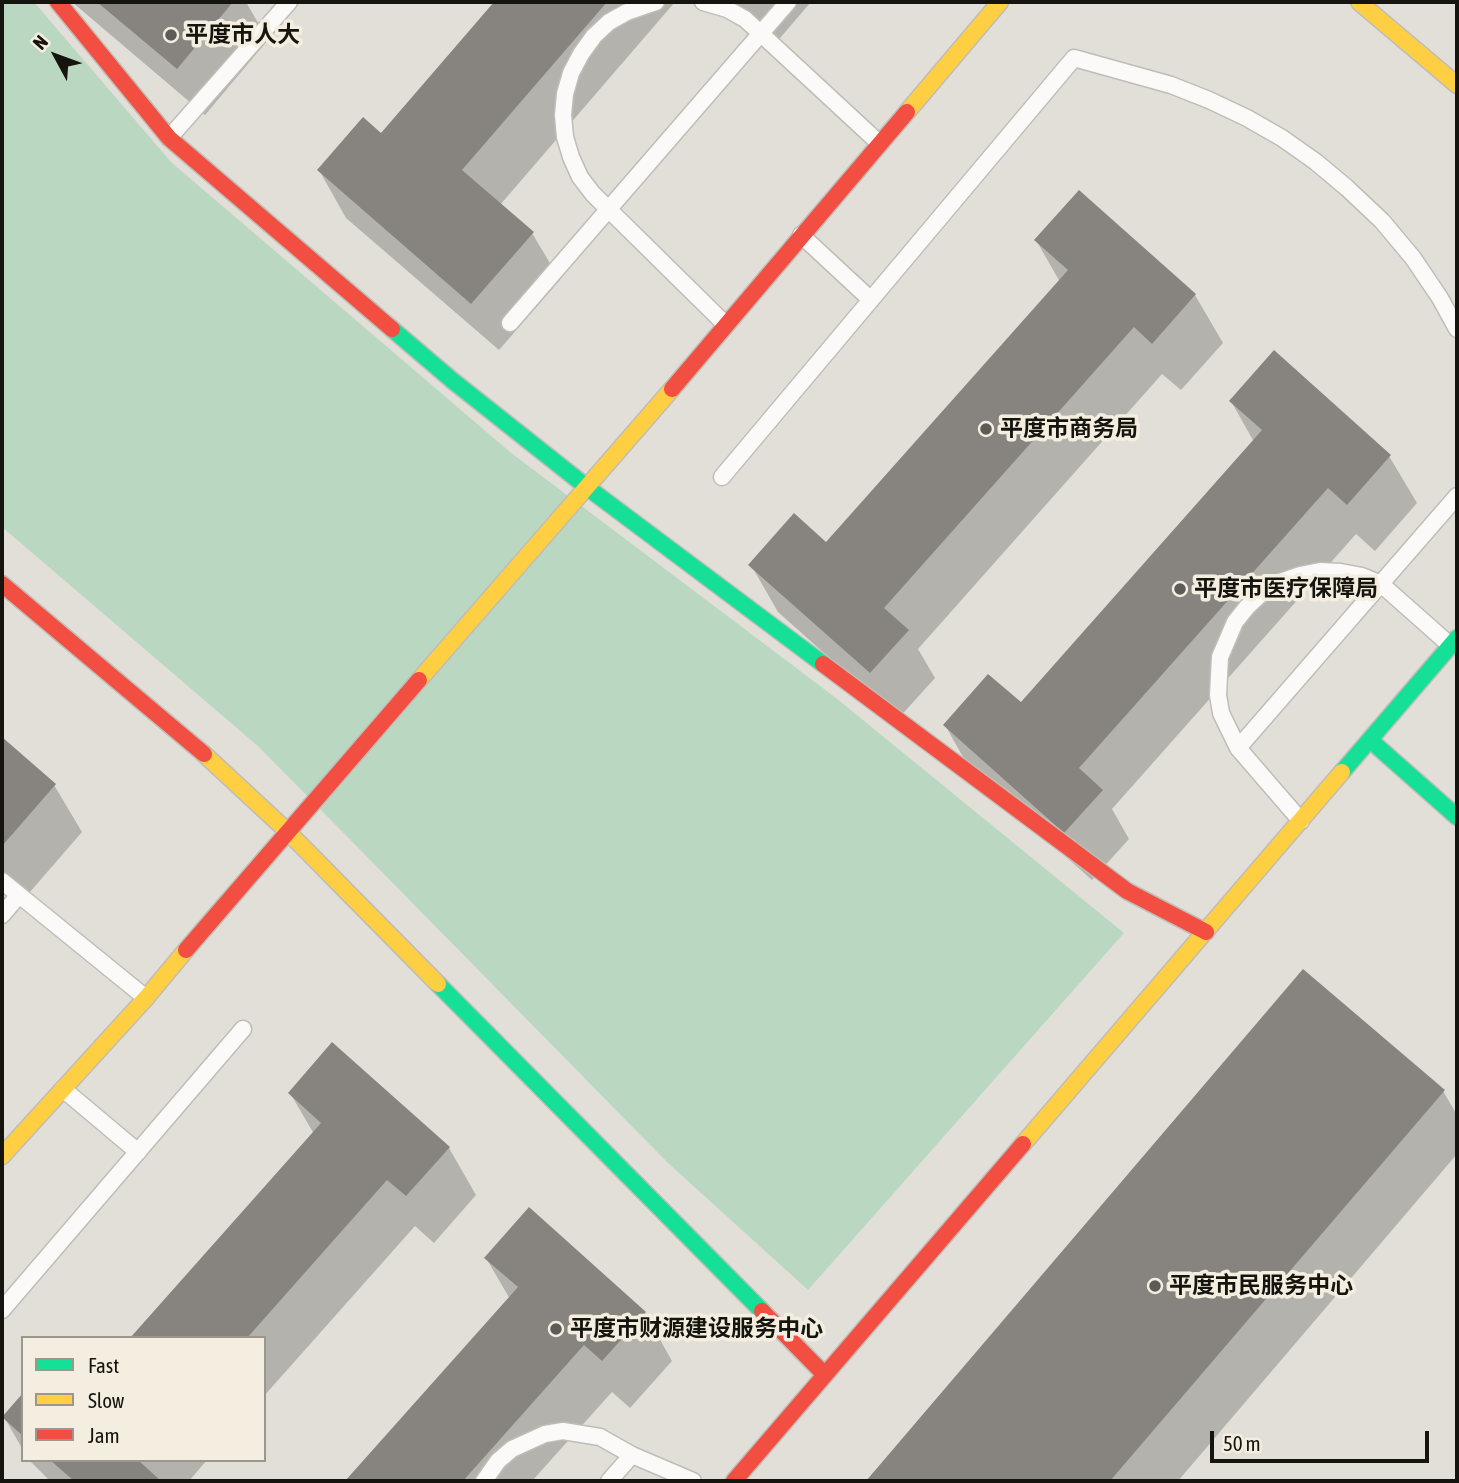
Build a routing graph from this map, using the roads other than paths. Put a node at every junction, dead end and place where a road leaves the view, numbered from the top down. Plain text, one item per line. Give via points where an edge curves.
1 (58, 2) edge
2 (289, 2) edge
3 (656, 2) edge
4 (703, 2) edge
5 (788, 2) edge
6 (1000, 2) edge
7 (1359, 2) edge
8 (761, 33) junction
9 (1457, 85) edge
10 (169, 138) junction
11 (879, 143) junction
12 (609, 208) junction
13 (801, 235) junction
14 (871, 300) junction
15 (510, 323) dead end
16 (726, 325) junction
17 (1457, 329) edge
18 (722, 477) dead end
19 (588, 488) junction
20 (1457, 496) edge
21 (2, 584) edge
22 (1381, 584) junction
23 (1454, 642) edge
24 (1370, 740) junction
25 (1238, 748) junction
26 (1457, 817) edge
27 (1301, 821) junction
28 (286, 831) junction
29 (2, 881) edge
30 (19, 895) junction
31 (2, 915) edge
32 (1206, 932) junction
33 (146, 998) junction
34 (243, 1030) dead end
35 (63, 1089) junction
36 (138, 1152) junction
37 (2, 1156) edge
38 (2, 1310) edge
39 (825, 1375) junction
40 (632, 1455) junction
41 (484, 1481) edge
42 (609, 1481) edge
43 (693, 1481) edge
44 (734, 1481) edge

1 - 10 street
2 - 10 lane
3 - 12 lane via 627,12 594,36 571,73 565,93 564,126 571,157 580,177
4 - 8 lane via 727,9
5 - 8 lane
6 - 11 street
7 - 9 street
8 - 11 lane
8 - 12 lane
10 - 19 street via 453,382
11 - 13 street
12 - 15 lane
12 - 16 lane
13 - 14 lane
13 - 16 street
14 - 17 lane via 1074,58 1209,100 1270,131 1316,162 1382,221 1413,258
14 - 18 lane
16 - 19 street
19 - 28 street
19 - 32 street via 1127,891
20 - 22 lane
21 - 28 street via 209,759
22 - 23 lane
22 - 25 lane
22 - 25 lane via 1320,571 1280,582 1247,607 1226,639 1217,676 1221,713
23 - 24 street
24 - 26 street
24 - 27 street
25 - 27 lane
27 - 32 street
28 - 33 street
28 - 39 street
29 - 30 lane
30 - 31 lane
30 - 33 lane
32 - 39 street
33 - 35 street
34 - 36 lane
35 - 36 lane
35 - 37 street
36 - 38 lane
39 - 44 street
40 - 41 lane via 600,1437 545,1434 512,1449
40 - 42 lane
40 - 43 lane

